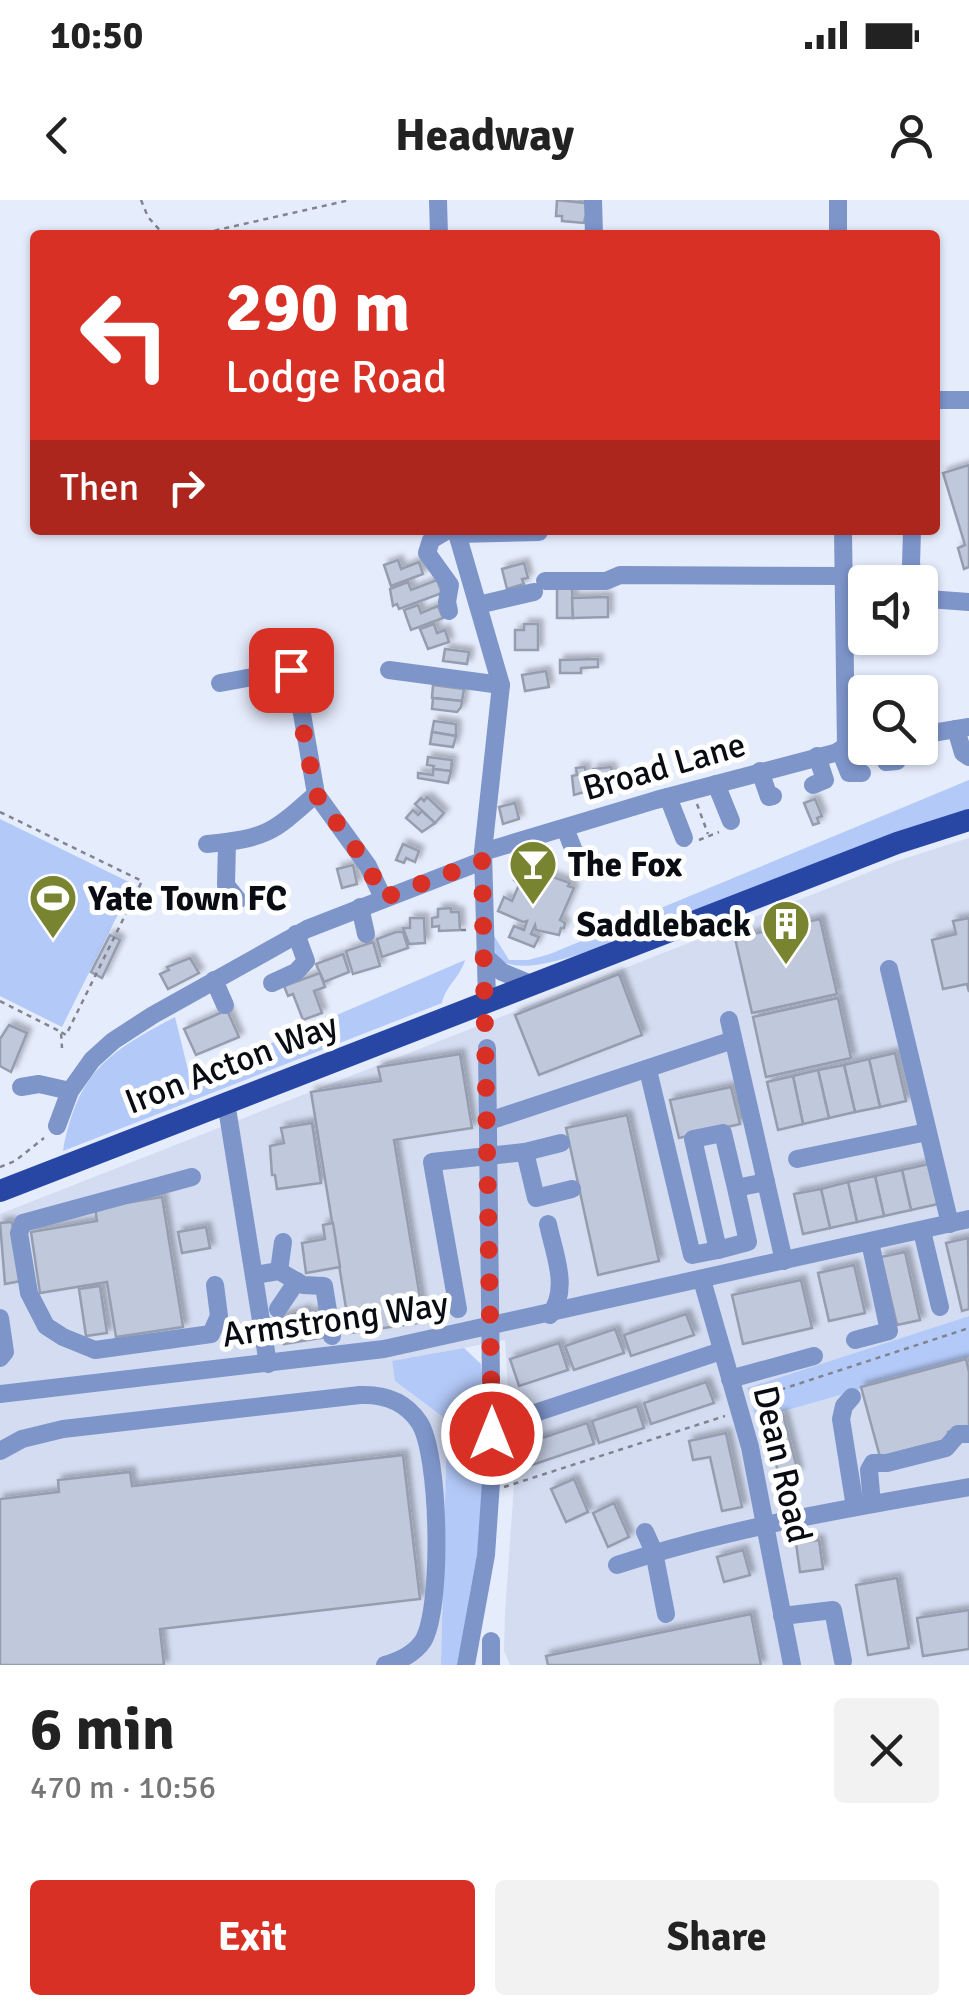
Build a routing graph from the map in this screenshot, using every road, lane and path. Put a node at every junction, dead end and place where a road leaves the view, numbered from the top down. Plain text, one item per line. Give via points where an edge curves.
1 (141, 200) edge
2 (350, 200) edge
3 (438, 200) edge
4 (593, 200) edge
5 (838, 200) edge
6 (160, 230) edge
7 (217, 230) edge
8 (440, 230) edge
9 (594, 230) edge
10 (838, 230) edge
11 (940, 400) edge
12 (969, 400) edge
13 (445, 535) edge
14 (455, 535) edge
15 (843, 535) edge
16 (912, 535) edge
17 (914, 565) edge
18 (843, 576) junction
19 (938, 600) edge
20 (969, 602) edge
21 (478, 605) junction
22 (450, 612) dead end
23 (282, 641) dead end
24 (291, 670) junction
25 (389, 670) dead end
26 (220, 684) dead end
27 (848, 684) edge
28 (501, 686) junction
29 (963, 728) edge
30 (938, 732) edge
31 (848, 749) edge
32 (817, 756) junction
33 (969, 757) edge
34 (850, 765) edge
35 (760, 772) junction
36 (862, 773) dead end
37 (716, 784) junction
38 (813, 785) dead end
39 (692, 790) junction
40 (316, 794) junction
41 (773, 796) dead end
42 (668, 797) junction
43 (0, 812) edge
44 (969, 820) edge
45 (726, 826) joint
46 (566, 828) junction
47 (708, 836) junction
48 (691, 839) joint
49 (227, 842) junction
50 (207, 844) dead end
51 (574, 851) dead end
52 (482, 856) junction
53 (383, 898) junction
54 (238, 900) dead end
55 (360, 907) junction
56 (296, 934) junction
57 (366, 934) dead end
58 (484, 955) junction
59 (889, 969) dead end
60 (214, 980) junction
61 (272, 983) dead end
62 (531, 984) junction
63 (487, 1000) junction
64 (0, 1002) edge
65 (225, 1005) dead end
66 (730, 1020) dead end
67 (61, 1032) junction
68 (733, 1040) junction
69 (62, 1048) dead end
70 (488, 1048) dead end
71 (648, 1070) junction
72 (20, 1088) dead end
73 (70, 1091) junction
74 (226, 1102) junction
75 (489, 1121) junction
76 (57, 1126) joint
77 (928, 1132) junction
78 (561, 1143) dead end
79 (525, 1152) junction
80 (490, 1154) junction
81 (796, 1160) dead end
82 (0, 1168) edge
83 (192, 1177) dead end
84 (766, 1182) junction
85 (736, 1188) junction
86 (572, 1190) dead end
87 (0, 1191) edge
88 (969, 1220) edge
89 (548, 1224) dead end
90 (950, 1224) junction
91 (922, 1230) junction
92 (284, 1242) dead end
93 (870, 1242) junction
94 (718, 1250) junction
95 (784, 1261) junction
96 (279, 1271) junction
97 (254, 1275) junction
98 (297, 1280) junction
99 (702, 1280) junction
100 (215, 1285) dead end
101 (940, 1306) dead end
102 (278, 1309) dead end
103 (458, 1309) dead end
104 (550, 1314) junction
105 (0, 1318) edge
106 (492, 1328) junction
107 (969, 1328) edge
108 (332, 1336) dead end
109 (855, 1340) dead end
110 (107, 1348) junction
111 (721, 1351) junction
112 (814, 1356) dead end
113 (0, 1358) edge
114 (268, 1364) junction
115 (112, 1380) junction
116 (730, 1380) junction
117 (0, 1394) edge
118 (852, 1396) dead end
119 (492, 1400) junction
120 (738, 1404) junction
121 (532, 1414) joint
122 (969, 1434) edge
123 (0, 1451) edge
124 (969, 1487) edge
125 (492, 1489) junction
126 (864, 1506) junction
127 (766, 1524) junction
128 (645, 1532) dead end
129 (654, 1552) junction
130 (617, 1564) dead end
131 (666, 1614) dead end
132 (782, 1616) junction
133 (491, 1641) dead end
134 (843, 1661) dead end
135 (386, 1665) edge
136 (466, 1665) edge
137 (491, 1665) edge
138 (792, 1665) edge

1 - 6 path
2 - 7 path
3 - 8 street
4 - 9 street
5 - 10 street
11 - 12 street
13 - 22 street via 431,540 427,553 450,585
14 - 21 street
15 - 18 street
16 - 17 street
18 - 21 street via 620,575
18 - 27 street
19 - 20 street
21 - 28 street
23 - 24 street
24 - 26 street
24 - 40 street
25 - 28 street
28 - 52 street
29 - 30 street
29 - 33 street via 963,753
31 - 32 street, Broad Lane
32 - 35 street, Broad Lane
32 - 38 street via 825,780
34 - 36 street via 849,774
35 - 37 street, Broad Lane
35 - 41 street
37 - 39 street, Broad Lane
37 - 45 street
39 - 42 street, Broad Lane
39 - 47 path
40 - 49 street via 278,827 253,840
40 - 53 street
42 - 46 street, Broad Lane
42 - 48 street
43 - 67 path via 142,881 66,1035
44 - 62 main road, Iron Acton Way
45 - 47 path
46 - 51 street
46 - 52 street, Broad Lane
47 - 48 path
49 - 50 street
49 - 54 street via 226,885
52 - 53 street, Broad Lane via 425,890
52 - 58 street
53 - 55 street, Broad Lane
55 - 56 street, Broad Lane
55 - 57 street
56 - 60 street, Broad Lane
56 - 61 street via 306,961
58 - 62 street via 502,972
58 - 63 street
59 - 77 street
60 - 65 street
60 - 73 street, Broad Lane via 113,1041
62 - 63 main road, Iron Acton Way
63 - 74 main road, Iron Acton Way
64 - 67 path
66 - 68 street
67 - 69 path
68 - 71 street
68 - 84 street
70 - 75 street
71 - 75 street
71 - 94 street via 692,1255
72 - 73 street via 39,1084
73 - 76 street, Broad Lane
74 - 87 main road, Iron Acton Way
74 - 97 street
75 - 80 street
76 - 82 path
77 - 81 street
77 - 90 street
78 - 79 street
79 - 80 street
79 - 86 street via 536,1198
80 - 103 street via 432,1162
80 - 106 street
83 - 110 street via 23,1224 29,1292 46,1326 95,1350
84 - 85 street
84 - 95 street
85 - 94 street via 748,1242
85 - 94 street via 723,1132 694,1139
88 - 90 street, Armstrong Way
89 - 104 street via 561,1284
90 - 91 street, Armstrong Way
91 - 93 street, Armstrong Way
91 - 101 street
92 - 96 street
93 - 95 street, Armstrong Way
93 - 109 street via 889,1331
95 - 99 street, Armstrong Way
96 - 97 street
96 - 98 street
97 - 114 street
98 - 102 street
98 - 108 street via 324,1286
99 - 104 street, Armstrong Way
99 - 111 street, Dean Road
100 - 110 street via 219,1316 211,1334
104 - 106 street, Armstrong Way
105 - 113 street
106 - 114 street, Armstrong Way
106 - 119 street
107 - 120 path
110 - 115 street
111 - 116 street, Dean Road
111 - 121 street
112 - 116 street
114 - 115 street, Armstrong Way
115 - 117 street, Armstrong Way
116 - 120 street, Dean Road
118 - 126 street via 841,1419
119 - 121 path via 520,1396
119 - 125 street
120 - 125 path via 728,1415
120 - 127 street, Dean Road
122 - 126 street via 958,1434 946,1448 873,1463
123 - 135 street via 62,1429 360,1395 396,1400 422,1424 428,1444 438,1550 433,1612 423,1642
124 - 126 street
125 - 136 street
126 - 127 street
127 - 129 street
127 - 132 street, Dean Road
128 - 129 street
129 - 130 street
129 - 131 street
132 - 134 street via 834,1610
132 - 138 street, Dean Road
133 - 137 street

